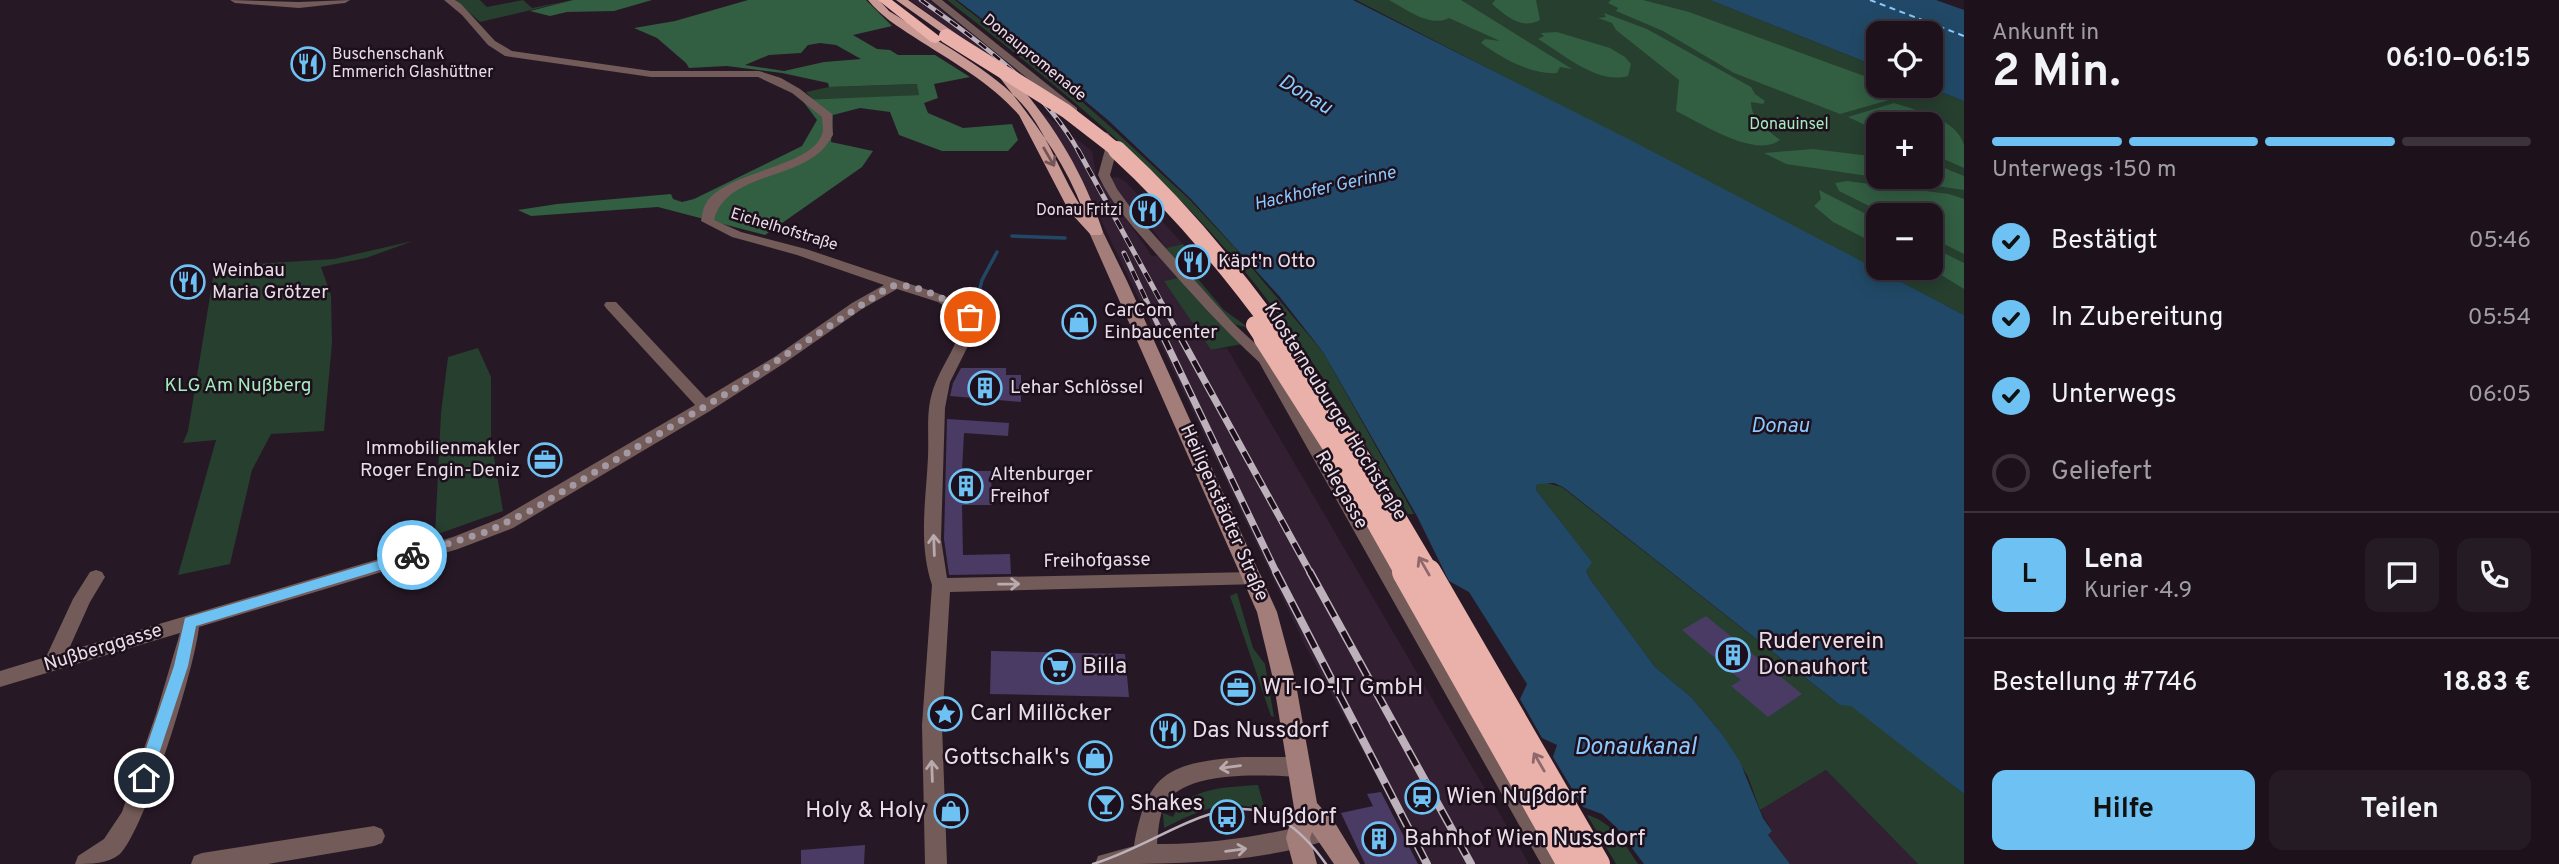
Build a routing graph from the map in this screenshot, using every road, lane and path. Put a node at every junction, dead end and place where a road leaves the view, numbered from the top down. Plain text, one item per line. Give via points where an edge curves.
1 (235, 0) edge
2 (345, 0) edge
3 (449, 0) edge
4 (873, 0) edge
5 (936, 0) edge
6 (894, 3) edge
7 (1111, 142) joint
8 (1096, 233) junction
9 (896, 284) junction
10 (611, 306) dead end
11 (705, 407) junction
12 (96, 577) dead end
13 (1254, 579) junction
14 (941, 585) junction
15 (190, 622) junction
16 (53, 663) junction
17 (0, 679) edge
18 (1298, 767) junction
19 (1306, 808) junction
20 (1326, 831) junction
21 (374, 836) dead end
22 (1298, 838) junction
23 (1144, 854) junction
24 (86, 864) edge
25 (202, 864) edge
26 (936, 864) edge
27 (1106, 864) edge
28 (1305, 864) edge
29 (1348, 864) edge
30 (1553, 864) edge
31 (1570, 864) edge
32 (1597, 864) edge

1 - 2 street via 299,5
3 - 9 street, Eichelhofstraße via 471,15 491,45 509,54 662,75 759,74 809,99 829,120 821,143 805,156 719,195 708,209 707,221 735,235
4 -> 8 main road via 885,13 1011,99 1024,114 1076,211
5 - 7 street, Donaupromenade
6 - 8 main road via 994,64 1019,90 1062,154 1091,210
6 - 31 highway, Klosterneuburger Hochstraße, bridge via 918,27 1078,130 1153,200 1205,257 1274,352 1340,457
32 -> 6 highway, Klosterneuburger Hochstraße, bridge via 1340,426 1291,349 1231,271 1163,195 1105,141 1060,107
7 - 30 street, Relegasse via 1104,175 1111,190 1228,326 1265,359
8 - 13 main road, Heiligenstädter Straße
9 - 11 street, Nußberggasse
14 -> 9 street, Eichelhofstraße via 935,565 933,514 938,400 970,317 952,303
10 - 11 street
11 - 15 street, Nußberggasse via 507,523 458,542
12 - 16 street
14 -> 13 street, Freihofgasse
13 - 18 main road, Heiligenstädter Straße via 1284,679
26 -> 14 street via 932,725
15 - 16 street, Nußberggasse
15 - 24 street via 188,642 131,817 112,847
16 - 17 street, Nußberggasse
18 - 19 main road, Heiligenstädter Straße
18 -> 23 street via 1232,765 1173,782 1156,798
19 - 20 main road, Heiligenstädter Straße
19 - 22 main road, Heiligenstädter Straße
20 - 22 street
20 - 29 main road, Heiligenstädter Straße
21 - 25 street
23 -> 22 street via 1193,855
22 - 28 main road, Heiligenstädter Straße
23 - 27 street

